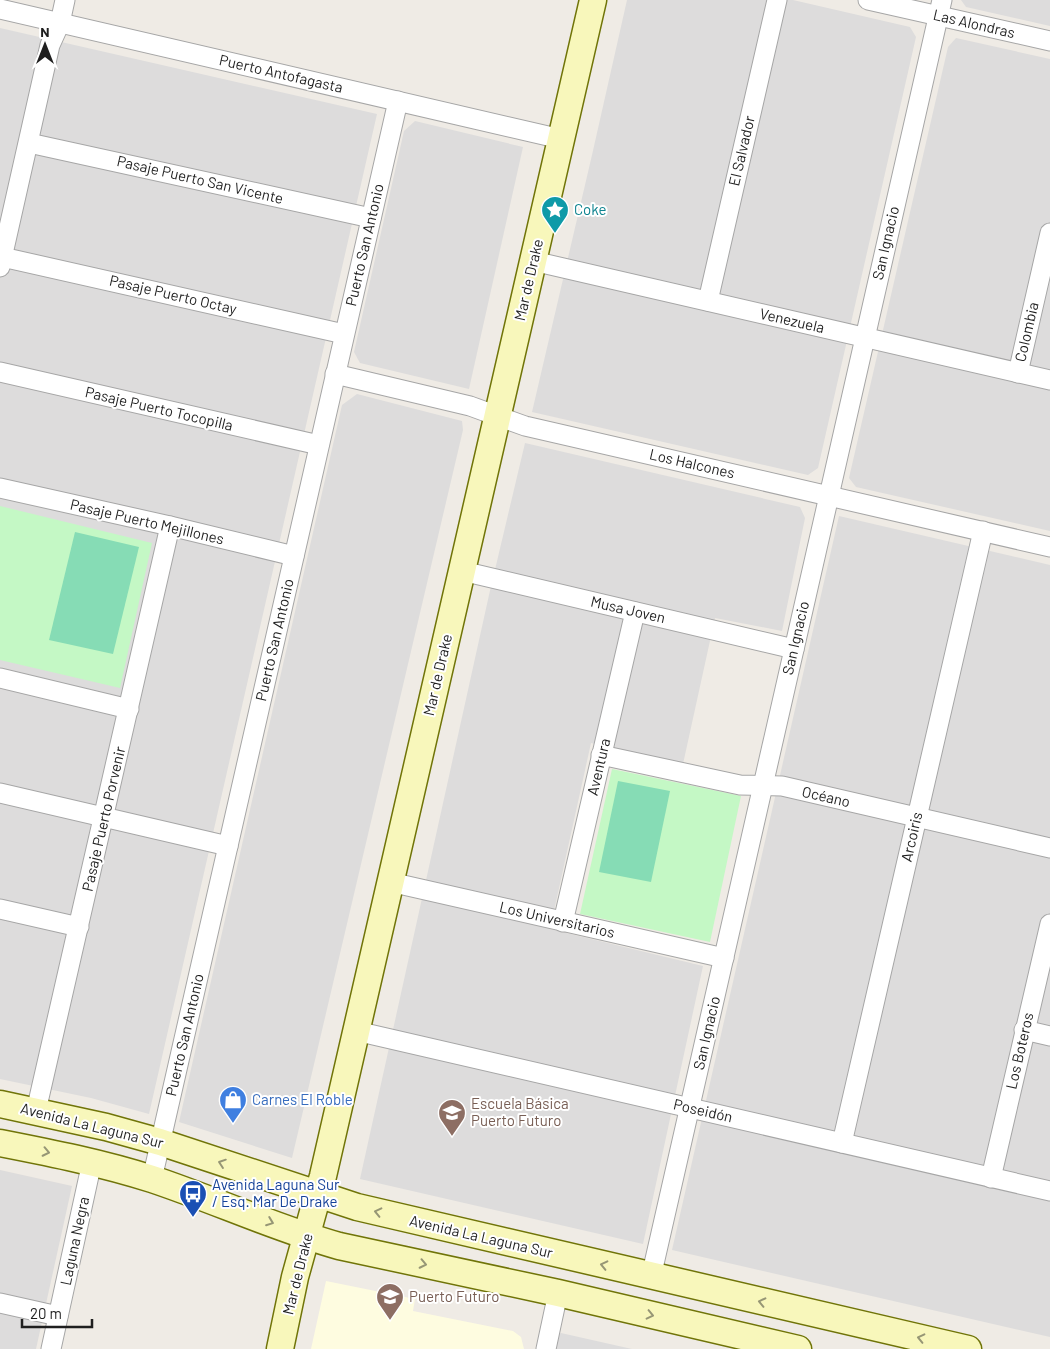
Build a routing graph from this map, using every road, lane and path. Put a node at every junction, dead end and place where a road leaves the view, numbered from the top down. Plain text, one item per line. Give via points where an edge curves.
1 (65, 0) edge
2 (593, 0) edge
3 (777, 0) edge
4 (868, 0) edge
5 (940, 8) edge
6 (0, 9) edge
7 (60, 22) junction
8 (1050, 41) edge
9 (398, 101) junction
10 (561, 139) junction
11 (28, 142) junction
12 (371, 218) junction
13 (1050, 232) edge
14 (533, 261) junction
15 (1, 262) edge
16 (708, 301) junction
17 (344, 334) junction
18 (865, 338) junction
19 (0, 372) edge
20 (1018, 373) junction
21 (335, 374) junction
22 (1050, 380) edge
23 (498, 416) junction
24 (319, 445) junction
25 (0, 488) edge
26 (829, 496) junction
27 (170, 526) junction
28 (983, 531) junction
29 (1050, 547) edge
30 (294, 556) junction
31 (462, 571) junction
32 (635, 612) junction
33 (794, 649) junction
34 (0, 678) edge
35 (129, 709) junction
36 (602, 755) junction
37 (763, 786) junction
38 (0, 793) edge
39 (104, 817) junction
40 (917, 818) junction
41 (228, 846) junction
42 (1050, 848) edge
43 (390, 882) junction
44 (0, 910) edge
45 (563, 922) junction
46 (1050, 924) edge
47 (79, 927) junction
48 (1048, 945) edge
49 (724, 958) junction
50 (1024, 1030) junction
51 (356, 1031) junction
52 (1050, 1036) edge
53 (0, 1104) edge
54 (690, 1108) junction
55 (36, 1111) junction
56 (160, 1142) junction
57 (0, 1143) edge
58 (842, 1143) junction
59 (92, 1162) junction
60 (991, 1178) junction
61 (152, 1179) junction
62 (1050, 1191) edge
63 (318, 1196) junction
64 (307, 1237) junction
65 (651, 1277) junction
66 (558, 1293) junction
67 (0, 1303) edge
68 (58, 1316) junction
69 (51, 1349) edge
70 (280, 1349) edge
71 (546, 1349) edge
72 (798, 1349) edge
73 (968, 1349) edge

1 - 7 street
2 - 10 street, Mar de Drake
3 - 16 street, El Salvador
4 - 5 street, Las Alondras
5 - 8 street, Las Alondras
5 - 18 street, San Ignacio
6 - 7 street, Puerto Antofagasta
7 - 9 street, Puerto Antofagasta
7 - 11 street via 50,45
9 - 10 street, Puerto Antofagasta
9 - 12 street, Puerto San Antonio
10 - 14 street, Mar de Drake
11 - 12 street, Pasaje Puerto San Vicente
11 - 15 street
12 - 17 street, Puerto San Antonio
13 - 20 street, Colombia
14 - 16 street, Venezuela
14 - 23 street, Mar de Drake
15 - 17 street, Pasaje Puerto Octay
16 - 18 street, Venezuela
17 - 21 street, Puerto San Antonio
18 - 20 street, Venezuela
18 - 26 street, San Ignacio
19 - 24 street, Pasaje Puerto Tocopilla
20 - 22 street, Venezuela
21 - 23 street, Los Halcones via 470,406
21 - 24 street, Puerto San Antonio
23 - 26 street, Los Halcones via 525,426
23 - 31 street, Mar de Drake
24 - 30 street, Puerto San Antonio
25 - 27 street, Pasaje Puerto Mejillones
26 - 28 street, Los Halcones
26 - 33 street, San Ignacio
27 - 30 street, Pasaje Puerto Mejillones
27 - 35 street, Pasaje Puerto Porvenir
28 - 29 street, Los Halcones
28 - 40 street, Arcoiris
30 - 41 street, Puerto San Antonio
31 - 32 street, Musa Joven
31 - 43 street, Mar de Drake
32 - 33 street, Musa Joven
32 - 36 street, Aventura
33 - 37 street, San Ignacio
34 - 35 street
35 - 39 street, Pasaje Puerto Porvenir
36 - 37 street, Océano via 740,786
36 - 45 street, Aventura
37 - 40 street, Océano via 782,786
37 - 49 street, San Ignacio
38 - 39 street
39 - 41 street
39 - 47 street, Pasaje Puerto Porvenir
40 - 42 street, Océano
40 - 58 street, Arcoiris
41 - 56 street, Puerto San Antonio
43 - 45 street, Los Universitarios
43 - 51 street, Mar de Drake
44 - 47 street
45 - 49 street, Los Universitarios
46 - 48 street, Los Boteros
47 - 55 street, Pasaje Puerto Porvenir
48 - 50 street, Los Boteros
49 - 54 street, San Ignacio
50 - 52 street
50 - 60 street, Los Boteros
51 - 54 street, Poseidón
51 - 63 street, Mar de Drake
53 - 55 street, Avenida La Laguna Sur
54 - 58 street, Poseidón
54 - 65 street, San Ignacio
55 - 56 street, Avenida La Laguna Sur
56 - 61 street, Puerto San Antonio
63 -> 56 street, Avenida La Laguna Sur
57 -> 59 street
58 - 60 street, Poseidón
59 - 61 street
59 - 68 street, Laguna Negra
60 - 62 street, Poseidón
61 -> 64 street
63 - 64 street, Mar de Drake
65 -> 63 street, Avenida La Laguna Sur
64 -> 66 street
64 - 70 street, Mar de Drake
73 -> 65 street, Avenida La Laguna Sur
66 - 71 street
66 -> 72 street
67 - 68 street
68 - 69 street, Laguna Negra

